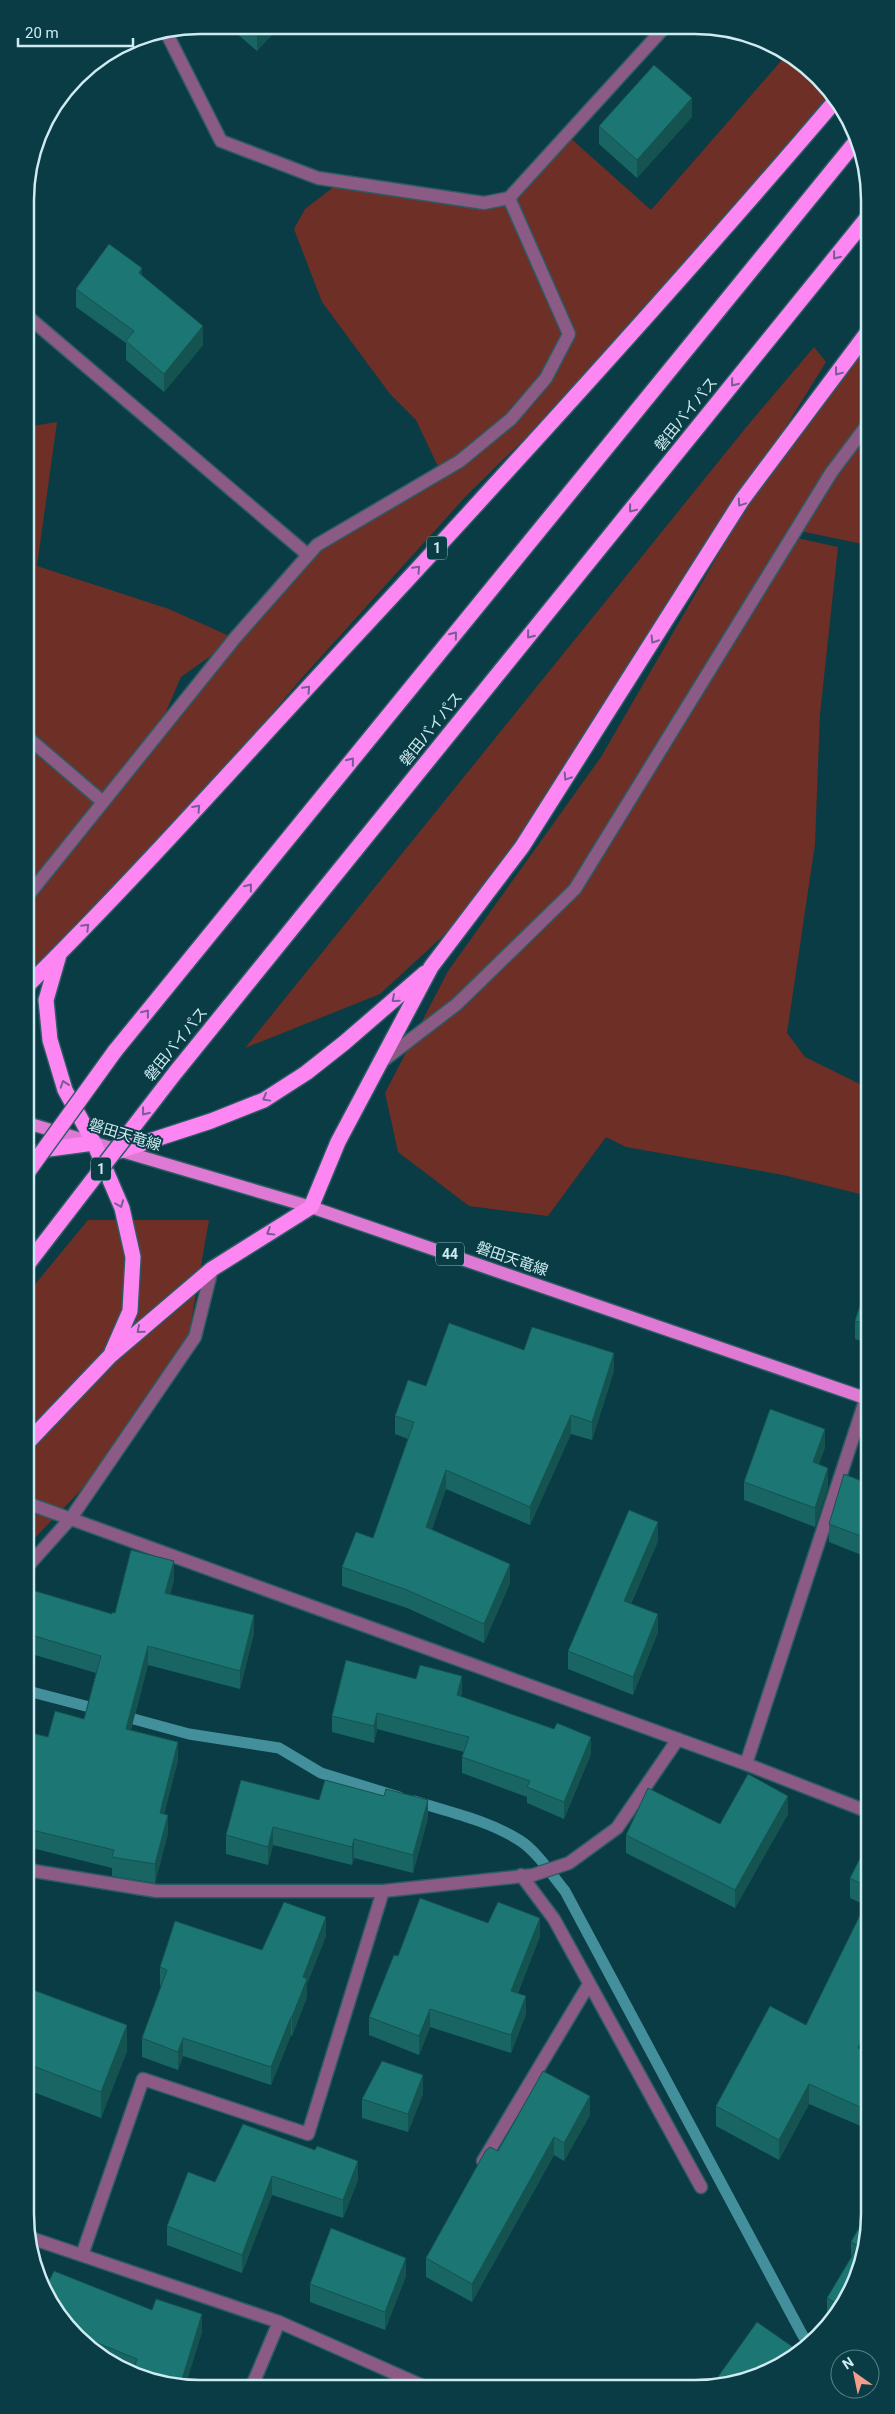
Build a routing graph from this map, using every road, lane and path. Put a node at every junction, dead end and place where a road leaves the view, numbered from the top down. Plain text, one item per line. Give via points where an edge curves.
1 (659, 34) edge
2 (168, 37) edge
3 (832, 105) edge
4 (852, 146) edge
5 (509, 198) junction
6 (861, 225) edge
7 (34, 322) edge
8 (861, 341) edge
9 (861, 433) edge
10 (308, 555) junction
11 (34, 743) edge
12 (102, 802) junction
13 (34, 888) edge
14 (60, 953) junction
15 (431, 967) junction
16 (34, 979) edge
17 (380, 1064) junction
18 (34, 1126) edge
19 (94, 1143) junction
20 (119, 1151) junction
21 (34, 1154) edge
22 (34, 1163) edge
23 (311, 1207) junction
24 (34, 1256) edge
25 (212, 1269) junction
26 (110, 1356) junction
27 (861, 1396) edge
28 (861, 1416) edge
29 (34, 1436) edge
30 (34, 1505) edge
31 (71, 1518) junction
32 (34, 1558) edge
33 (678, 1739) junction
34 (746, 1764) junction
35 (861, 1809) edge
36 (34, 1871) edge
37 (527, 1875) junction
38 (383, 1891) junction
39 (589, 1984) junction
40 (483, 2161) edge
41 (701, 2187) dead end
42 (36, 2240) edge
43 (82, 2255) junction
44 (279, 2322) junction
45 (255, 2380) edge
46 (410, 2380) edge

1 - 5 street
2 - 5 street via 221,141 318,178 484,203
14 -> 3 highway, 1 via 106,908 502,478 720,236
22 -> 4 highway, bridge via 116,1050
5 - 10 street via 569,334 546,378 511,419 460,461 318,545
6 -> 24 highway, 磐田バイパス / 1, bridge via 175,1073
7 - 10 street
8 -> 15 highway via 742,500 522,847
9 - 17 street via 831,473 574,889 457,1004
10 - 12 street via 235,638
11 - 12 street
12 - 13 street
14 - 16 highway, 1
19 -> 14 highway via 65,1090 50,1040 46,1000
15 - 17 highway
15 -> 20 highway via 344,1043 264,1100
17 - 23 highway via 338,1142
18 - 19 main road, 磐田天竜線 / 44
19 - 20 main road, 磐田天竜線 / 44
19 - 21 highway via 49,1149
19 -> 26 highway via 122,1208 133,1257 130,1311
20 - 23 main road, 磐田天竜線 / 44
23 -> 25 highway
23 - 27 main road, 磐田天竜線 / 44
25 -> 26 highway
25 - 31 street via 195,1337
26 - 29 highway
28 - 34 street
30 - 31 street
31 - 32 street
31 - 33 street
33 - 34 street
33 - 37 street via 617,1828 569,1863
34 - 35 street
36 - 38 street via 156,1891
37 - 38 street
37 - 39 street
38 - 43 street via 308,2134 143,2079
39 - 40 street
39 - 41 street
42 - 43 street
43 - 44 street
44 - 45 street
44 - 46 street

